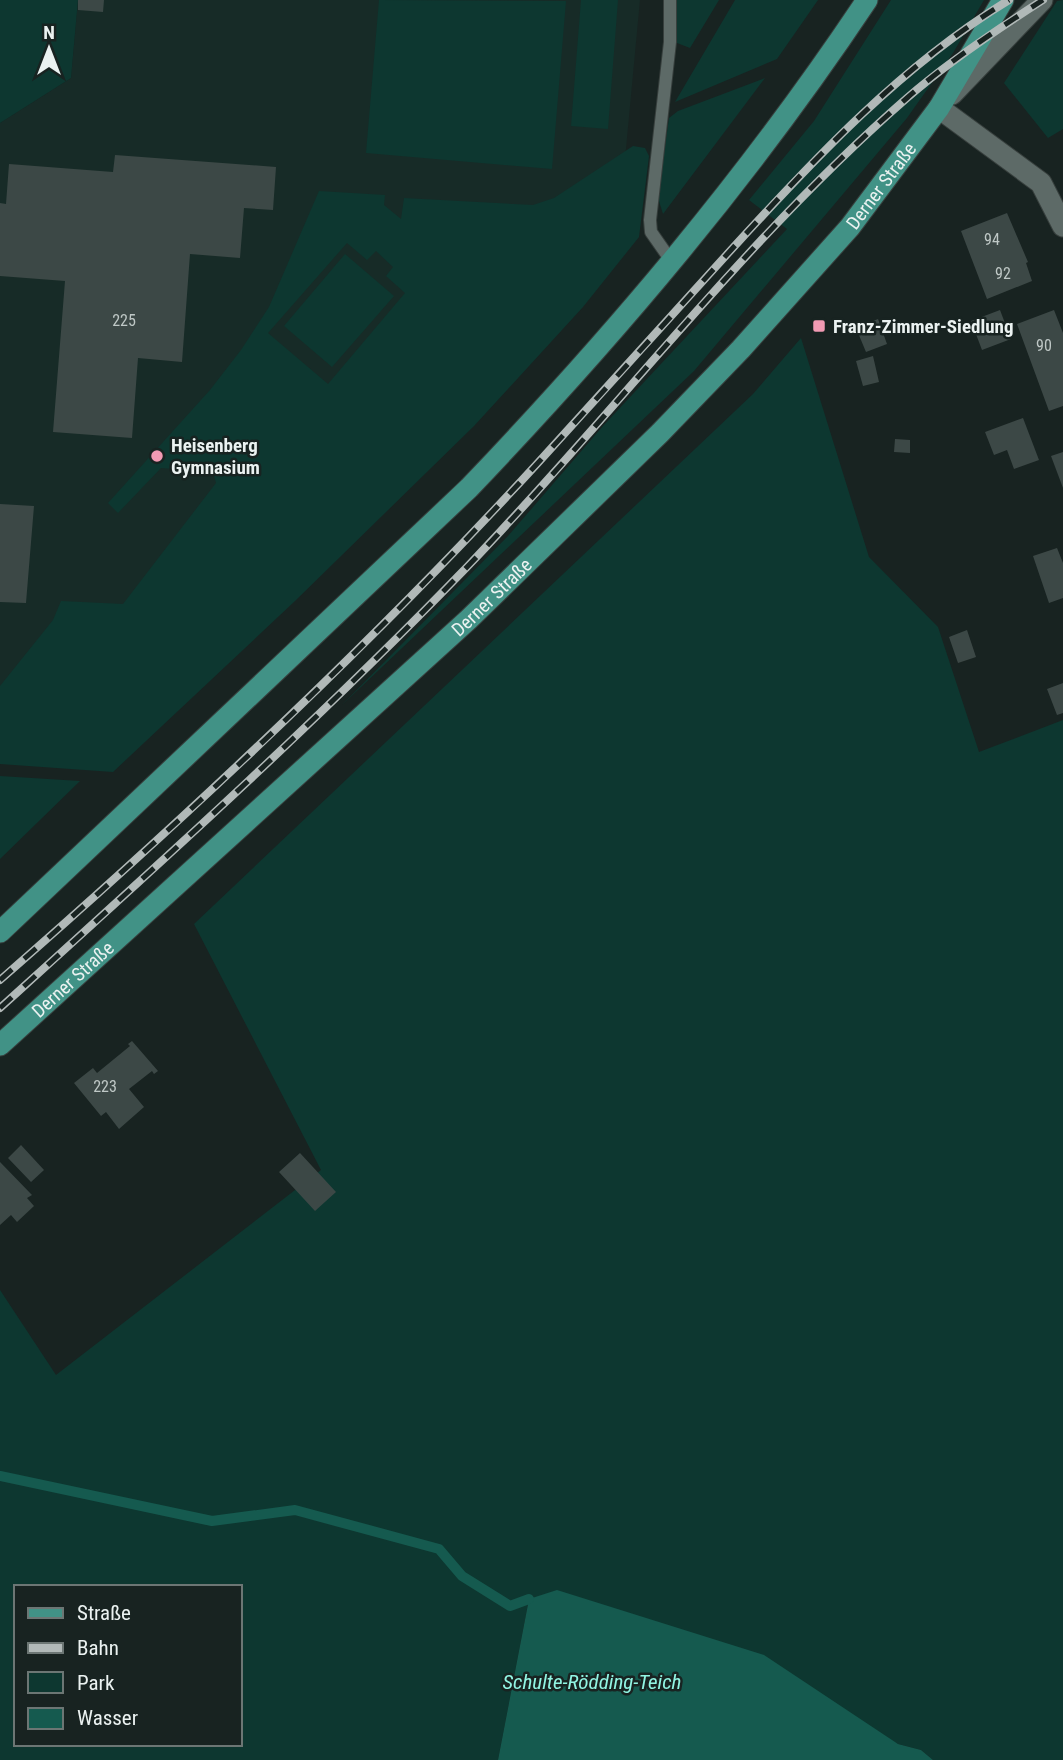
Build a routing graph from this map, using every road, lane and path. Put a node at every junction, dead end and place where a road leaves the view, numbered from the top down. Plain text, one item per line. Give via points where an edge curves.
1 (670, 0) edge
2 (867, 0) edge
3 (1003, 0) edge
4 (1042, 0) edge
5 (939, 108) junction
6 (1063, 226) edge
7 (672, 262) junction
8 (0, 932) edge
9 (0, 1045) edge

1 - 7 lane via 670,41 650,219 651,232
2 - 7 main road via 712,215
3 - 5 main road, Derner Straße
4 - 5 street
5 - 6 street via 1041,183
5 - 9 main road, Derner Straße via 850,227 660,433 469,619
7 - 8 main road via 469,488

